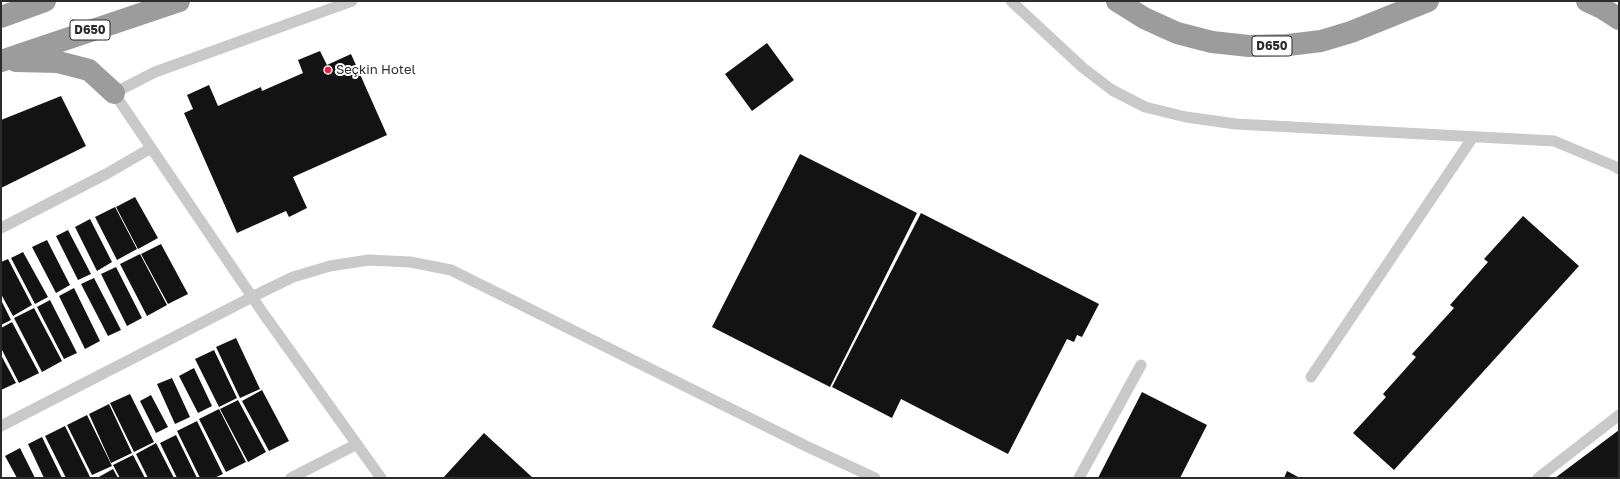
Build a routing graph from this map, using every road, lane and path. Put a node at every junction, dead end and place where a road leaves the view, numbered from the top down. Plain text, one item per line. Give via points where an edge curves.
1 (45, 1) edge
2 (179, 1) edge
3 (352, 1) edge
4 (1011, 1) edge
5 (1117, 1) edge
6 (1428, 1) edge
7 (1587, 1) edge
8 (1, 17) edge
9 (1619, 19) edge
10 (1, 61) edge
11 (114, 93) junction
12 (1473, 137) junction
13 (151, 148) junction
14 (1619, 169) edge
15 (1, 228) edge
16 (252, 297) junction
17 (1141, 365) dead end
18 (1311, 376) dead end
19 (1619, 416) edge
20 (1, 426) edge
21 (357, 444) junction
22 (291, 478) edge
23 (381, 478) edge
24 (875, 478) edge
25 (1079, 478) edge
26 (1538, 478) edge

1 - 8 highway
2 - 10 highway, D650
3 - 11 lane via 155,72
4 - 12 lane via 1082,67 1112,90 1145,107 1186,117 1236,124
5 - 6 highway, D650 via 1177,34 1212,42 1249,46 1320,41 1351,32
7 - 9 highway
10 - 11 highway via 58,62 89,70
11 - 13 lane
12 - 14 lane via 1554,141
12 - 18 lane
13 - 15 lane
13 - 16 lane
16 - 20 lane
16 - 21 lane
16 - 24 lane via 293,277 330,266 369,260 410,262 451,270
17 - 25 lane
19 - 26 lane
21 - 22 lane
21 - 23 lane

